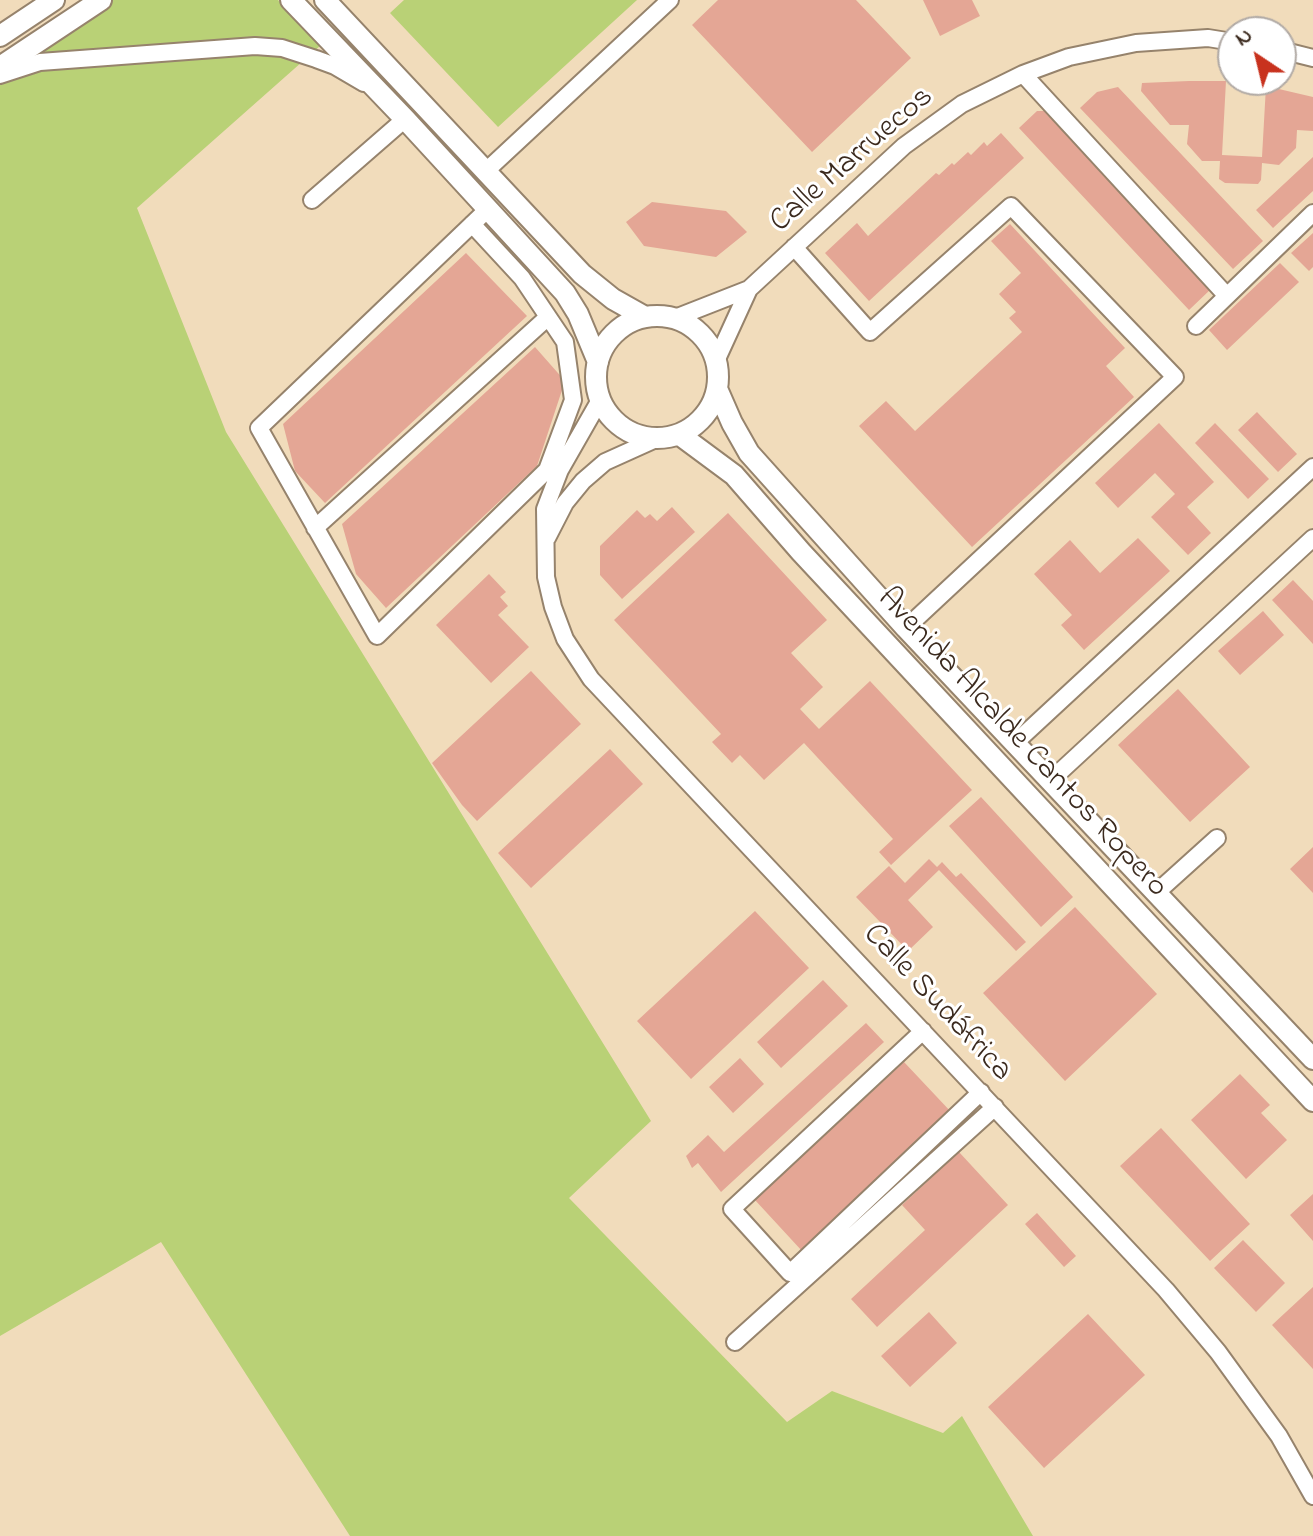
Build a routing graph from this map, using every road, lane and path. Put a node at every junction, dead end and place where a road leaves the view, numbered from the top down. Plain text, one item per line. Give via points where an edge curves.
1 (54, 0) edge
2 (101, 0) edge
3 (291, 0) edge
4 (670, 0) edge
5 (327, 1) edge
6 (0, 36) edge
7 (1217, 39) edge
8 (0, 67) edge
9 (1023, 74) junction
10 (0, 75) edge
11 (381, 93) junction
12 (405, 119) junction
13 (486, 171) junction
14 (312, 200) dead end
15 (488, 209) junction
16 (1313, 213) edge
17 (472, 224) junction
18 (794, 247) junction
19 (749, 289) junction
20 (1227, 296) junction
21 (548, 317) junction
22 (645, 317) junction
23 (675, 318) junction
24 (1196, 326) dead end
25 (717, 359) junction
26 (598, 362) junction
27 (718, 391) junction
28 (600, 400) junction
29 (680, 435) junction
30 (656, 439) junction
31 (1313, 467) edge
32 (315, 528) junction
33 (1313, 538) edge
34 (544, 543) junction
35 (906, 628) junction
36 (1015, 743) junction
37 (1050, 781) junction
38 (1217, 838) dead end
39 (1156, 893) junction
40 (923, 1031) junction
41 (1313, 1059) edge
42 (981, 1092) junction
43 (1313, 1101) edge
44 (995, 1107) junction
45 (735, 1342) dead end
46 (1313, 1496) edge

1 - 6 main road
2 - 8 main road
3 - 11 main road
4 - 13 street
5 - 13 main road
7 - 9 street, Calle Marruecos via 1136,43 1069,57
9 - 18 street, Calle Marruecos via 962,104 904,146
9 - 20 street
10 - 11 street via 40,62 270,46 335,66
11 - 12 main road
12 - 14 street
12 - 15 main road
13 - 22 main road via 582,274
15 - 17 street
15 - 26 main road via 565,293
16 - 20 street
17 - 21 street via 522,278
17 - 32 street via 259,428
18 - 19 street, Calle Marruecos
18 - 35 street via 870,332 1011,206 1175,377
19 - 23 street, Calle Marruecos
19 - 25 street, Calle Marruecos
20 - 24 street
21 - 32 street
21 - 32 street via 565,342 573,400 547,470 377,636
22 - 23 main road
22 - 26 main road via 615,332
23 - 25 main road via 693,327
25 - 27 main road
26 - 28 main road
27 - 29 main road via 710,410
27 - 35 main road, Avenida Alcalde Cantos Ropero via 749,453
28 - 30 main road via 622,428
28 - 34 street, Calle Sudáfrica via 560,470 545,509
29 - 30 main road
29 - 43 main road, Avenida Alcalde Cantos Ropero via 734,475
30 - 34 street via 605,462 583,481
31 - 36 street
33 - 37 street
34 - 40 street, Calle Sudáfrica via 553,607 565,639 591,679
35 - 36 main road, Avenida Alcalde Cantos Ropero
36 - 37 main road, Avenida Alcalde Cantos Ropero
37 - 39 main road, Avenida Alcalde Cantos Ropero
38 - 39 street
39 - 41 main road, Avenida Alcalde Cantos Ropero
40 - 42 street, Calle Sudáfrica
40 - 42 street via 732,1209 790,1273
42 - 44 street, Calle Sudáfrica
44 - 45 street
44 - 46 street, Calle Sudáfrica via 1218,1352 1279,1436

